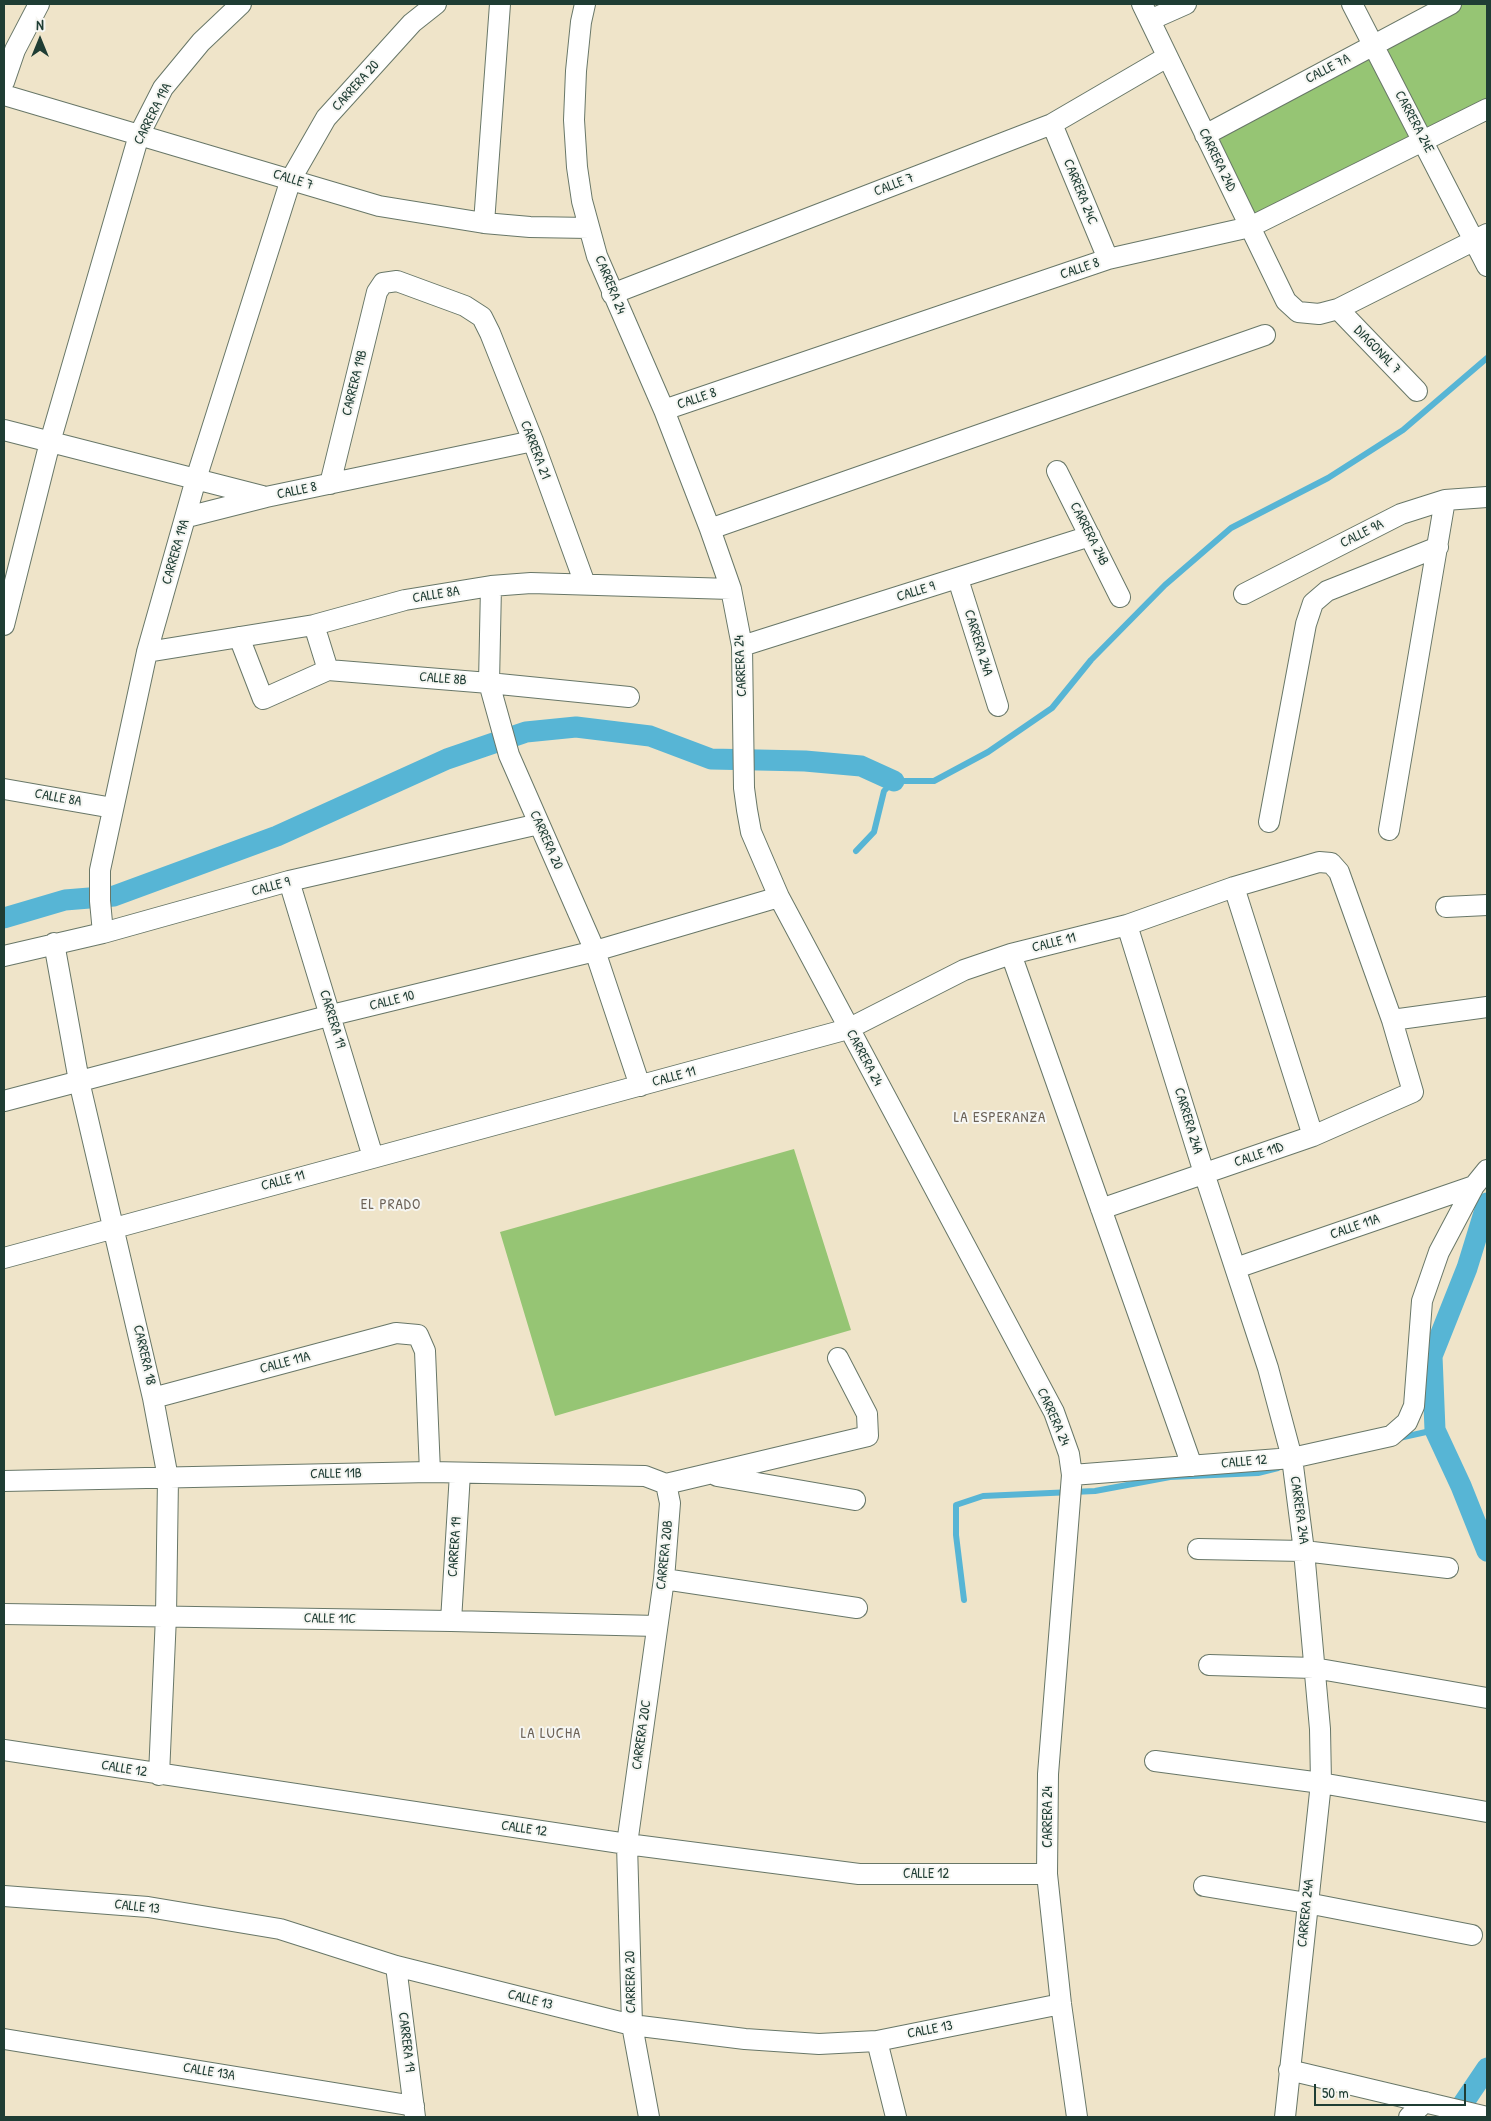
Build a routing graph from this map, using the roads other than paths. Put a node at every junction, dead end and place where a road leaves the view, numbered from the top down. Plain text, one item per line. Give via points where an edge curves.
1 (39, 4) edge
2 (242, 4) edge
3 (436, 4) edge
4 (500, 4) edge
5 (585, 4) edge
6 (1186, 4) edge
7 (1352, 4) edge
8 (1451, 4) edge
9 (1146, 12) edge
10 (1373, 45) junction
11 (1167, 57) junction
12 (4, 82) edge
13 (4, 95) edge
14 (1487, 109) edge
15 (1052, 124) junction
16 (139, 135) junction
17 (1205, 135) junction
18 (1424, 141) junction
19 (291, 179) junction
20 (484, 223) junction
21 (1250, 227) junction
22 (589, 228) junction
23 (1481, 238) edge
24 (1108, 259) junction
25 (1487, 266) edge
26 (383, 283) joint
27 (612, 294) junction
28 (1338, 309) junction
29 (1265, 335) dead end
30 (1417, 391) dead end
31 (664, 410) junction
32 (4, 430) edge
33 (532, 441) junction
34 (50, 442) junction
35 (1057, 471) dead end
36 (196, 480) junction
37 (330, 484) junction
38 (266, 497) junction
39 (1487, 497) edge
40 (1445, 500) junction
41 (186, 517) junction
42 (710, 529) junction
43 (1090, 536) junction
44 (1438, 547) junction
45 (958, 579) junction
46 (585, 584) junction
47 (491, 586) junction
48 (731, 588) junction
49 (1244, 594) dead end
50 (1120, 597) dead end
51 (4, 625) edge
52 (314, 625) junction
53 (239, 638) junction
54 (742, 646) junction
55 (147, 652) junction
56 (328, 670) junction
57 (489, 683) junction
58 (629, 697) dead end
59 (998, 706) dead end
60 (4, 789) edge
61 (113, 808) junction
62 (1269, 822) dead end
63 (539, 824) junction
64 (1389, 830) dead end
65 (290, 882) junction
66 (1234, 887) junction
67 (779, 897) junction
68 (1487, 904) edge
69 (1446, 907) dead end
70 (1127, 925) junction
71 (103, 933) junction
72 (54, 943) junction
73 (594, 951) junction
74 (1011, 954) junction
75 (4, 956) edge
76 (1487, 1007) edge
77 (332, 1016) junction
78 (1392, 1020) junction
79 (848, 1029) junction
80 (79, 1081) junction
81 (640, 1086) junction
82 (4, 1101) edge
83 (1313, 1136) junction
84 (373, 1157) junction
85 (1487, 1170) edge
86 (1204, 1174) junction
87 (1474, 1186) junction
88 (1101, 1209) junction
89 (115, 1226) junction
90 (4, 1258) edge
91 (1236, 1268) junction
92 (838, 1358) dead end
93 (153, 1398) junction
94 (1292, 1458) junction
95 (1192, 1466) junction
96 (430, 1472) junction
97 (460, 1473) junction
98 (708, 1474) junction
99 (168, 1478) junction
100 (1072, 1480) junction
101 (4, 1481) edge
102 (666, 1484) junction
103 (855, 1500) dead end
104 (1198, 1550) dead end
105 (1304, 1552) junction
106 (1448, 1568) dead end
107 (664, 1579) junction
108 (857, 1608) dead end
109 (4, 1614) edge
110 (166, 1616) junction
111 (451, 1621) junction
112 (657, 1626) junction
113 (1209, 1664) dead end
114 (1314, 1668) junction
115 (1487, 1698) edge
116 (4, 1750) edge
117 (1155, 1761) dead end
118 (159, 1775) junction
119 (1321, 1783) junction
120 (1487, 1812) edge
121 (627, 1844) junction
122 (1048, 1874) junction
123 (1204, 1886) dead end
124 (4, 1896) edge
125 (1307, 1903) junction
126 (1472, 1935) dead end
127 (396, 1966) junction
128 (1061, 2004) junction
129 (632, 2025) junction
130 (4, 2039) edge
131 (877, 2041) junction
132 (1289, 2070) junction
133 (1425, 2102) junction
134 (414, 2112) edge
135 (649, 2117) edge
136 (896, 2117) edge
137 (1077, 2117) edge
138 (1285, 2117) edge
139 (1410, 2117) edge
140 (1487, 2117) edge

1 - 12 street via 15,50
2 - 16 street, CARRERA 19A via 201,42 163,88
3 - 19 street, CARRERA 20 via 412,24 326,118
4 - 20 street
5 - 22 street, CARRERA 24 via 576,71 574,120 577,167
6 - 9 street
7 - 10 street, CARRERA 24E
8 - 10 street, CALLE 7A
9 - 11 street, CARRERA 24D
10 - 17 street, CALLE 7A
10 - 18 street, CARRERA 24E
11 - 15 street, CALLE 7
11 - 17 street, CARRERA 24D
13 - 16 street, CALLE 7
14 - 18 street, CALLE 8
15 - 24 street, CARRERA 24C
15 - 27 street, CALLE 7
16 - 19 street, CALLE 7
16 - 34 street, CARRERA 19A
17 - 21 street, CARRERA 24D
18 - 21 street, CALLE 8
18 - 23 street, CARRERA 24E
19 - 20 street, CALLE 7 via 379,206
19 - 36 street, CARRERA 19A
20 - 22 street, CALLE 7
21 - 24 street, CALLE 8
21 - 28 street, CARRERA 24D via 1286,301 1298,312 1319,314
22 - 27 street, CARRERA 24
23 - 25 street, CARRERA 24E
23 - 28 street
24 - 31 street, CALLE 8
26 - 33 street, CARRERA 21 via 397,281 465,306 482,317
26 - 37 street, CARRERA 19B via 377,292
27 - 31 street, CARRERA 24
28 - 30 street, DIAGONAL 7
29 - 42 street
31 - 42 street, CARRERA 24
32 - 34 street, CALLE 8
33 - 37 street, CALLE 8
33 - 46 street, CARRERA 21
34 - 36 street, CALLE 8
34 - 51 street, CARRERA 19A
35 - 43 street, CARRERA 24B
36 - 38 street, CALLE 8
36 - 41 street, CARRERA 19A
37 - 38 street, CALLE 8
38 - 41 street, CALLE 8
39 - 40 street, CALLE 9A
40 - 44 street
40 - 49 street, CALLE 9A via 1400,514
41 - 55 street, CARRERA 19A
42 - 48 street, CARRERA 24
43 - 45 street, CALLE 9
43 - 50 street, CARRERA 24B
44 - 62 street via 1328,591 1313,603 1306,624
44 - 64 street
45 - 54 street, CALLE 9
45 - 59 street, CARRERA 24A
46 - 47 street, CALLE 8A
46 - 48 street, CALLE 8A
47 - 52 street, CALLE 8A via 405,600
47 - 57 street, CARRERA 20
48 - 54 street, CARRERA 24
52 - 53 street, CALLE 8A
52 - 56 street
53 - 55 street, CALLE 8A
53 - 56 street, CALLE 8B via 263,698
54 - 67 street, CARRERA 24 via 744,788 752,832
55 - 61 street, CARRERA 19A
56 - 57 street, CALLE 8B
57 - 58 street, CALLE 8B
57 - 63 street, CARRERA 20 via 509,755
60 - 61 street, CALLE 8A
61 - 71 street, CARRERA 19A via 100,870
63 - 65 street, CALLE 9
63 - 73 street, CARRERA 20
65 - 71 street, CALLE 9
65 - 77 street, CARRERA 19
66 - 70 street, CALLE 11
66 - 78 street, CALLE 11 via 1319,862 1331,863 1338,872
66 - 83 street
67 - 73 street, CALLE 10
67 - 79 street, CARRERA 24
68 - 69 street
70 - 74 street, CALLE 11
70 - 86 street, CARRERA 24A
71 - 72 street, CALLE 9
72 - 75 street, CALLE 9
72 - 80 street, CARRERA 18
73 - 77 street, CALLE 10
73 - 81 street, CARRERA 20
74 - 79 street, CALLE 11 via 964,970
74 - 88 street
76 - 78 street
77 - 80 street, CALLE 10
77 - 84 street, CARRERA 19
78 - 83 street, CALLE 11D via 1413,1092
79 - 81 street, CALLE 11
79 - 100 street, CARRERA 24 via 1054,1412 1069,1454
80 - 82 street, CALLE 10
80 - 89 street, CARRERA 18
81 - 84 street, CALLE 11
83 - 86 street, CALLE 11D
84 - 89 street, CALLE 11
85 - 87 street
86 - 88 street, CALLE 11D
86 - 91 street, CARRERA 24A
87 - 91 street, CALLE 11A
87 - 94 street, CALLE 12 via 1439,1252 1422,1301 1414,1406 1407,1422 1392,1436
88 - 95 street
89 - 90 street, CALLE 11
89 - 93 street, CARRERA 18
91 - 94 street, CARRERA 24A
92 - 98 street via 867,1414 868,1436
93 - 96 street, CALLE 11A via 396,1334 418,1335 425,1351
93 - 99 street, CARRERA 18
94 - 95 street, CALLE 12
94 - 105 street, CARRERA 24A
95 - 100 street, CALLE 12
96 - 97 street, CALLE 11B
96 - 99 street, CALLE 11B
97 - 102 street, CALLE 11B via 645,1476
97 - 111 street, CARRERA 19
98 - 102 street
98 - 103 street
99 - 101 street, CALLE 11B
99 - 110 street, CARRERA 18
100 - 122 street, CARRERA 24 via 1048,1774
102 - 107 street, CARRERA 20B via 670,1503
104 - 105 street
105 - 106 street
105 - 114 street, CARRERA 24A
107 - 108 street
107 - 112 street, CARRERA 20B
109 - 110 street, CALLE 11C
110 - 111 street, CALLE 11C
110 - 118 street, CARRERA 18
111 - 112 street, CALLE 11C
112 - 121 street, CARRERA 20C
113 - 114 street
114 - 115 street
114 - 119 street, CARRERA 24A
116 - 118 street, CALLE 12
117 - 119 street
118 - 121 street, CALLE 12
119 - 120 street
119 - 125 street, CARRERA 24A
121 - 122 street, CALLE 12 via 859,1874
121 - 129 street, CARRERA 20
122 - 128 street, CARRERA 24
123 - 125 street
124 - 127 street, CALLE 13 via 148,1907 280,1928
125 - 126 street
125 - 132 street, CARRERA 24A
127 - 129 street, CALLE 13
127 - 134 street, CARRERA 19
128 - 131 street, CALLE 13
128 - 137 street, CARRERA 24
129 - 131 street, CALLE 13 via 818,2044
129 - 135 street, CARRERA 20
130 - 134 street, CALLE 13A
131 - 136 street
132 - 133 street
132 - 138 street, CARRERA 24A
133 - 139 street
133 - 140 street

